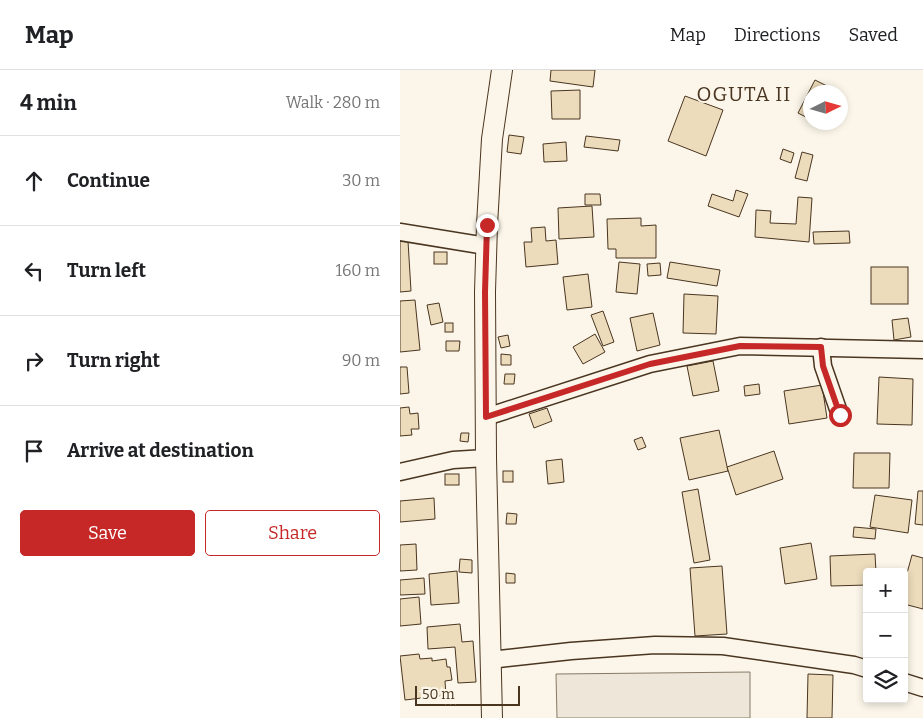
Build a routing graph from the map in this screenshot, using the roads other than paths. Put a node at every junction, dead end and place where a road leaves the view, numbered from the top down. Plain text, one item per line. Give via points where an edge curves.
1 (502, 70) edge
2 (400, 232) edge
3 (486, 246) junction
4 (821, 347) junction
5 (923, 350) edge
6 (840, 415) dead end
7 (486, 417) junction
8 (486, 458) junction
9 (400, 472) edge
10 (490, 660) junction
11 (863, 668) edge
12 (908, 683) edge
13 (923, 688) edge
14 (492, 718) edge

1 - 3 main road via 492,139
2 - 3 street
3 - 7 main road
4 - 5 street
4 - 6 street via 823,366
4 - 7 street via 740,346 650,364
7 - 8 main road
8 - 9 street via 453,460
8 - 10 main road
10 - 11 street via 655,644 723,646
10 - 14 main road
12 - 13 street

